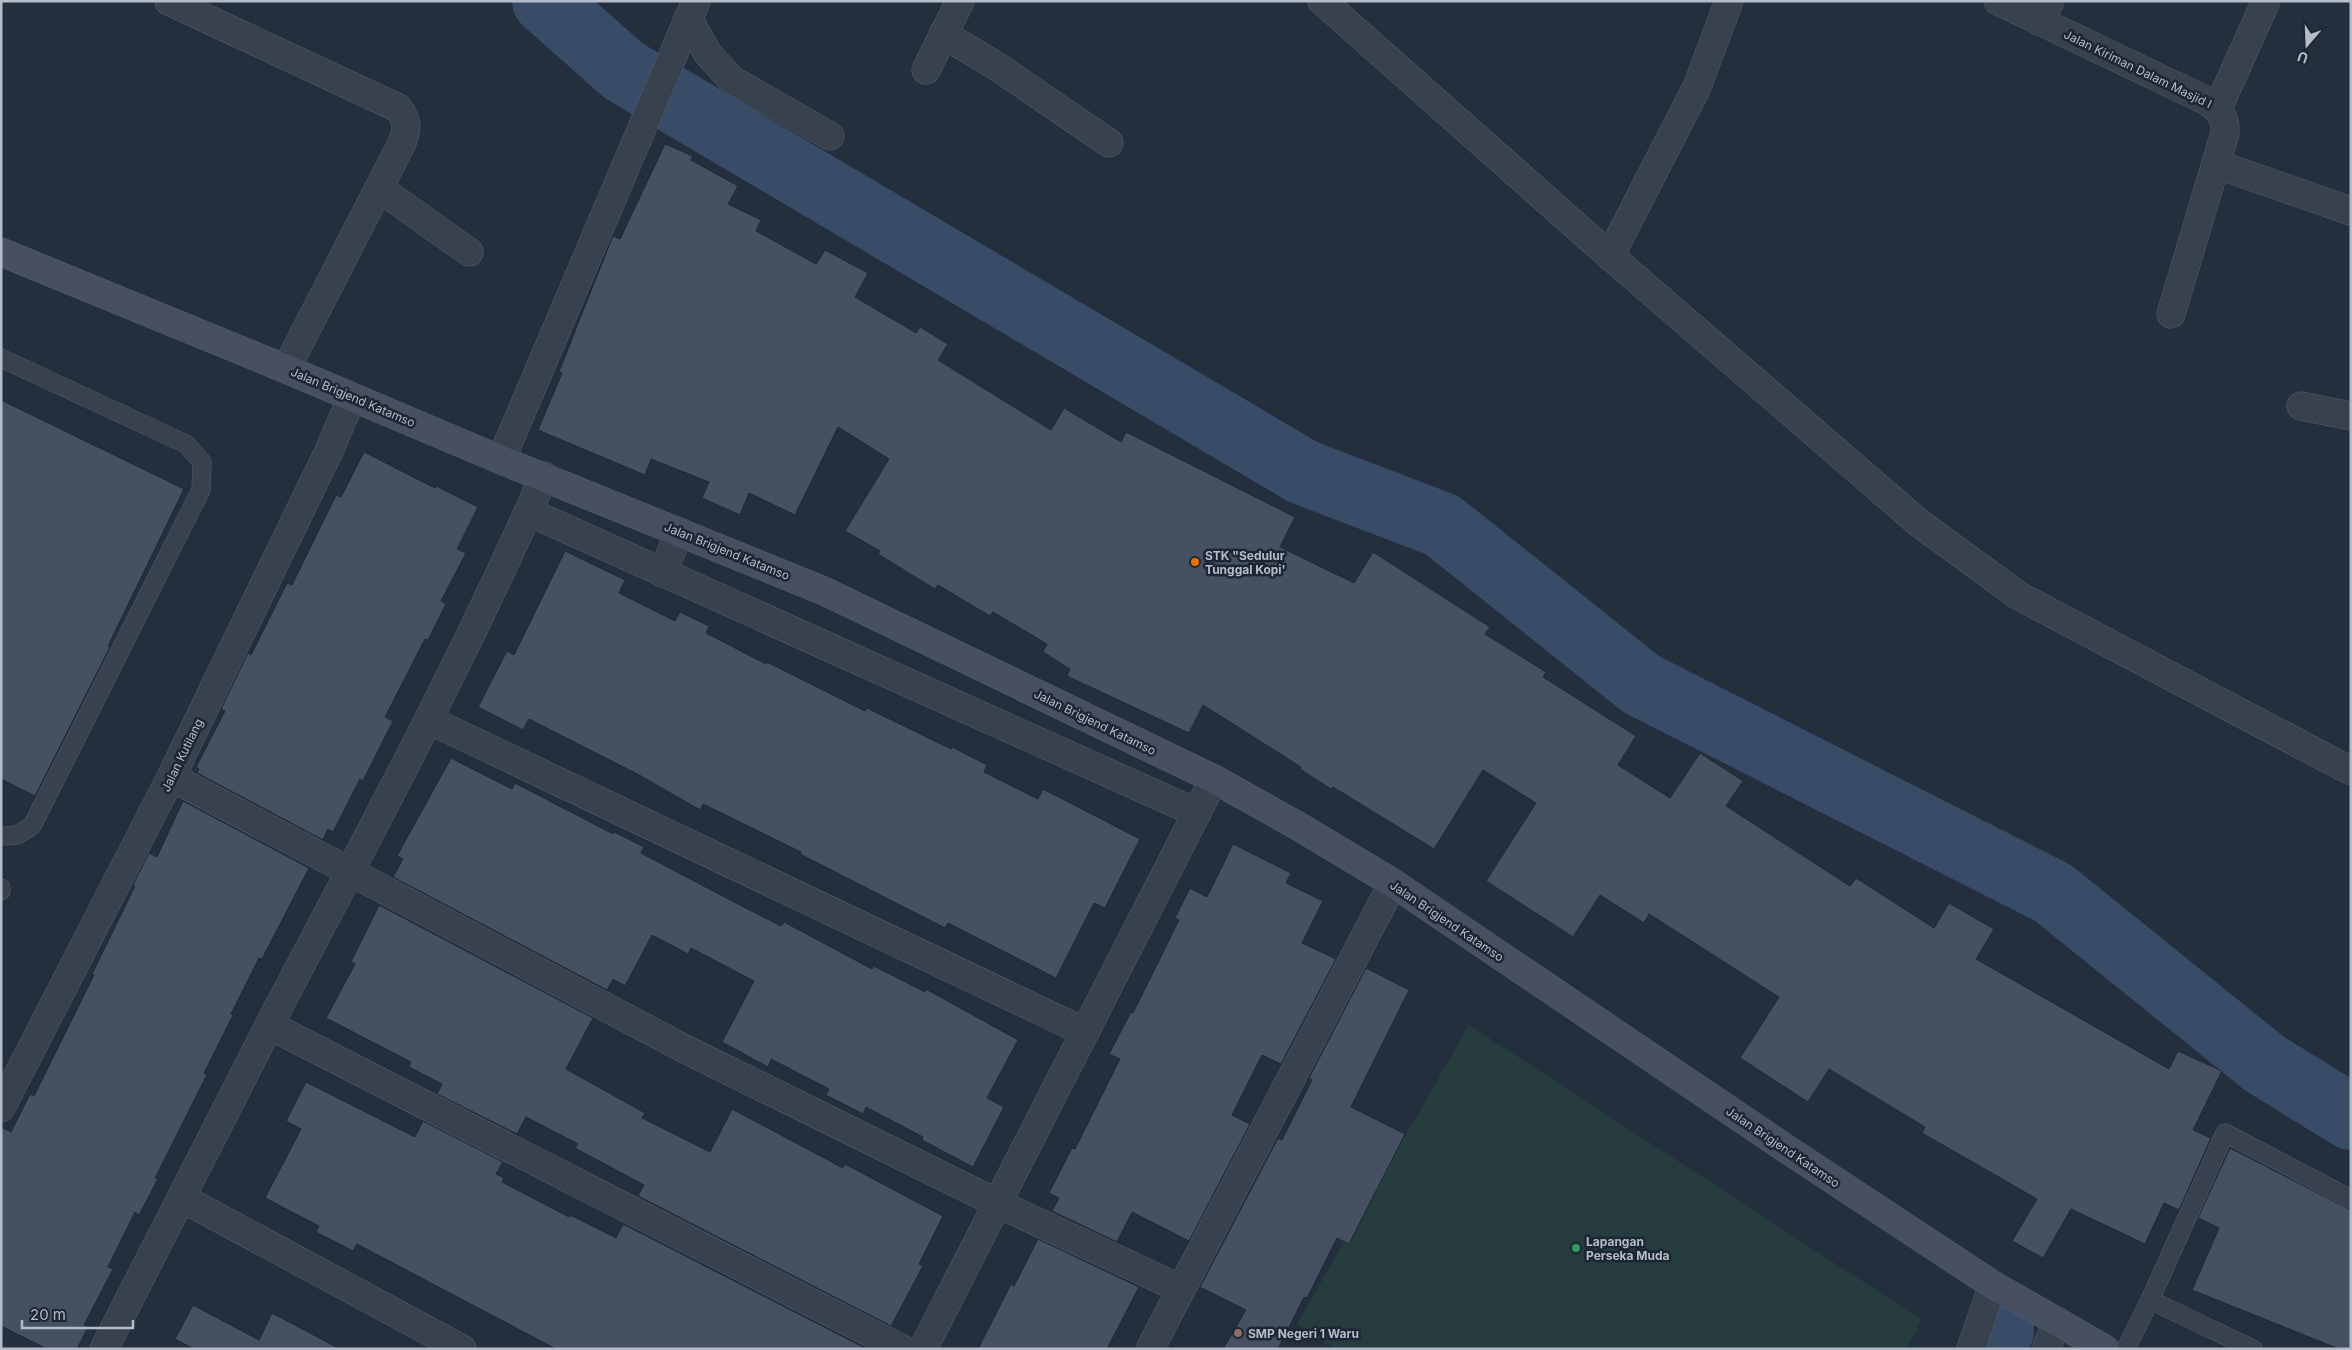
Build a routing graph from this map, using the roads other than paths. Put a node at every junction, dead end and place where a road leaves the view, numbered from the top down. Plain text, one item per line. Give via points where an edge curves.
1 (169, 1) edge
2 (960, 1) edge
3 (1322, 1) edge
4 (1729, 1) edge
5 (1998, 1) edge
6 (2266, 1) edge
7 (2045, 12) edge
8 (689, 16) edge
9 (943, 34) junction
10 (926, 70) dead end
11 (2218, 108) junction
12 (830, 136) dead end
13 (1109, 143) dead end
14 (2216, 164) junction
15 (379, 188) junction
16 (2351, 211) edge
17 (1, 252) edge
18 (469, 252) dead end
19 (1610, 256) junction
20 (2171, 314) dead end
21 (1, 358) edge
22 (286, 369) junction
23 (352, 397) junction
24 (2301, 406) dead end
25 (2351, 416) edge
26 (501, 460) junction
27 (544, 476) junction
28 (529, 512) junction
29 (680, 532) junction
30 (662, 573) junction
31 (429, 720) junction
32 (2351, 772) edge
33 (171, 776) junction
34 (1214, 779) junction
35 (1197, 813) junction
36 (1, 836) edge
37 (350, 873) junction
38 (1393, 883) junction
39 (269, 1025) junction
40 (1084, 1032) junction
41 (1, 1108) edge
42 (182, 1198) junction
43 (2351, 1199) edge
44 (997, 1203) junction
45 (1181, 1289) junction
46 (1989, 1296) junction
47 (2150, 1300) junction
48 (2051, 1336) edge
49 (104, 1349) edge
50 (462, 1349) edge
51 (902, 1349) edge
52 (922, 1349) edge
53 (1150, 1349) edge
54 (1971, 1349) edge
55 (2105, 1349) edge
56 (2126, 1349) edge
57 (2253, 1349) edge

1 - 15 street via 398,108 407,123 406,131
2 - 9 street
3 - 19 street
4 - 19 street via 1697,87
5 - 7 street, Jalan Kiriman Dalam Masjid I
6 - 11 street
7 - 11 street, Jalan Kiriman Dalam Masjid I
8 - 12 street via 708,54 732,80
8 - 26 street
9 - 10 street
9 - 13 street via 998,67
11 - 14 street, Jalan Kiriman Dalam Masjid I via 2225,123 2225,133
14 - 16 street
14 - 20 street, Jalan Kiriman Dalam Masjid I
15 - 18 street
15 - 22 street
17 - 22 street, Jalan Brigjend Katamso
19 - 32 street via 1919,522 2019,596
21 - 36 lane via 186,444 202,462 201,490 32,826 17,836
22 - 23 street, Jalan Brigjend Katamso
23 - 26 street, Jalan Brigjend Katamso
23 - 33 street, Jalan Kutilang via 329,451
24 - 25 street
26 - 27 street, Jalan Brigjend Katamso
27 - 28 street
27 - 29 street, Jalan Brigjend Katamso
28 - 30 street
28 - 31 street
29 - 30 street
29 - 34 street, Jalan Brigjend Katamso via 824,591
30 - 35 street
31 - 37 street
31 - 40 street
33 - 37 street
33 - 41 street, Jalan Kutilang
34 - 35 street
34 - 38 street, Jalan Brigjend Katamso
35 - 40 street
37 - 39 street
37 - 44 street via 683,1048
38 - 45 street
38 - 46 street, Jalan Brigjend Katamso via 1776,1143
39 - 42 street
39 - 51 street
40 - 44 street
42 - 49 street
42 - 50 street
43 - 47 lane via 2225,1133
44 - 45 street
44 - 52 street
45 - 53 street
46 - 48 street, Jalan Brigjend Katamso
46 - 54 street
47 - 56 lane
47 - 57 lane
48 - 55 street, Jalan Brigjend Katamso

